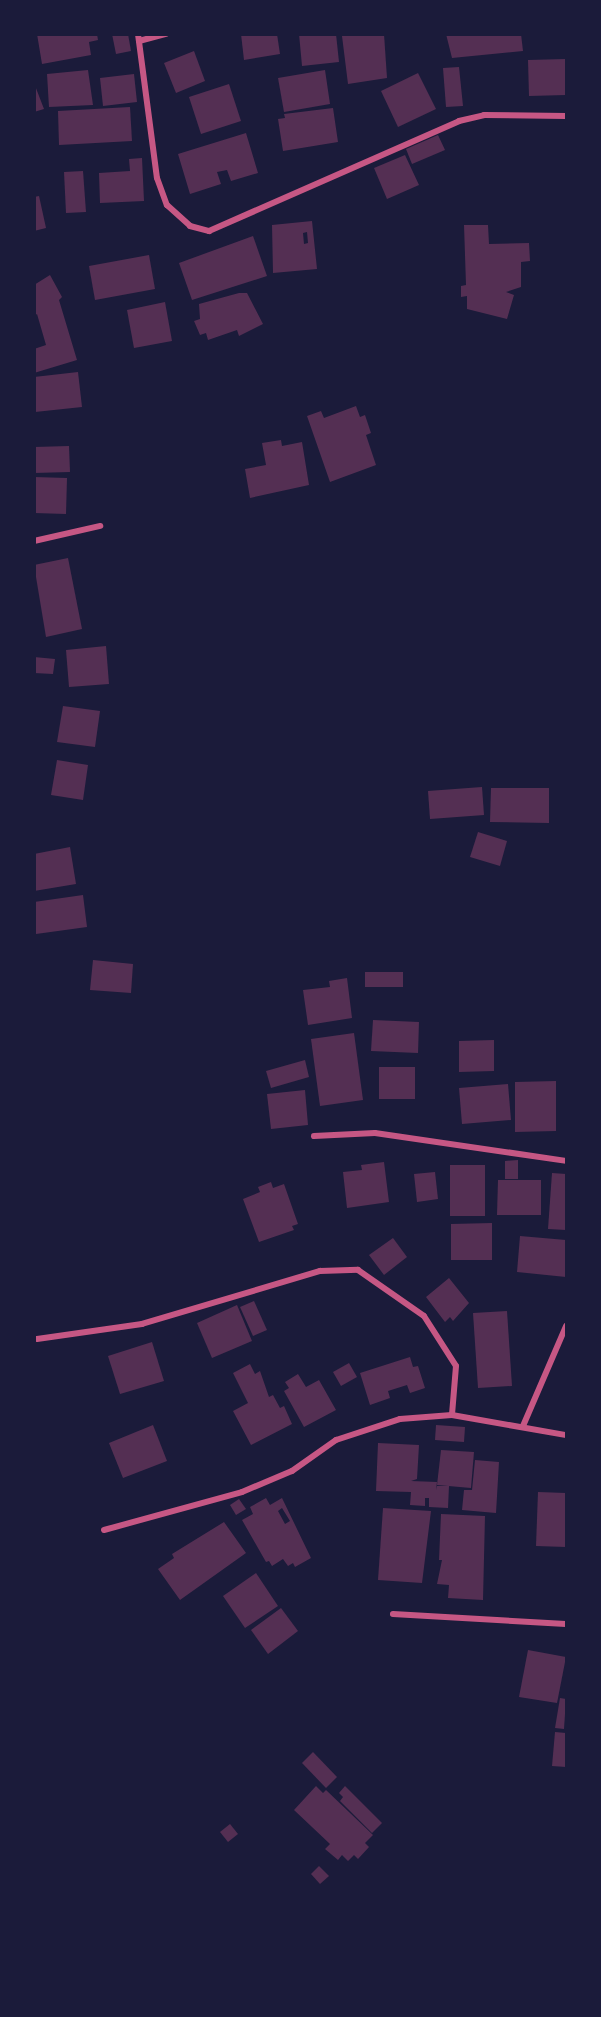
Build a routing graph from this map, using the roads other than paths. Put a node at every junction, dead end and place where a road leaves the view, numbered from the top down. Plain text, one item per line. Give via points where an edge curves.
1 (166, 34) edge
2 (138, 38) edge
3 (567, 116) edge
4 (100, 526) dead end
5 (34, 541) edge
6 (314, 1136) dead end
7 (567, 1161) edge
8 (567, 1326) edge
9 (37, 1339) dead end
10 (452, 1415) junction
11 (523, 1426) junction
12 (567, 1435) edge
13 (104, 1530) dead end
14 (393, 1614) dead end
15 (567, 1624) edge

1 - 2 street
2 - 3 street via 157,178 166,205 190,226 209,231 459,121 484,114
4 - 5 street
6 - 7 street via 375,1133
8 - 11 street
9 - 10 street via 142,1324 320,1271 358,1270 424,1316 456,1366
10 - 11 street
10 - 13 street via 374,1425 336,1440 292,1471 242,1492
11 - 12 street
14 - 15 street

